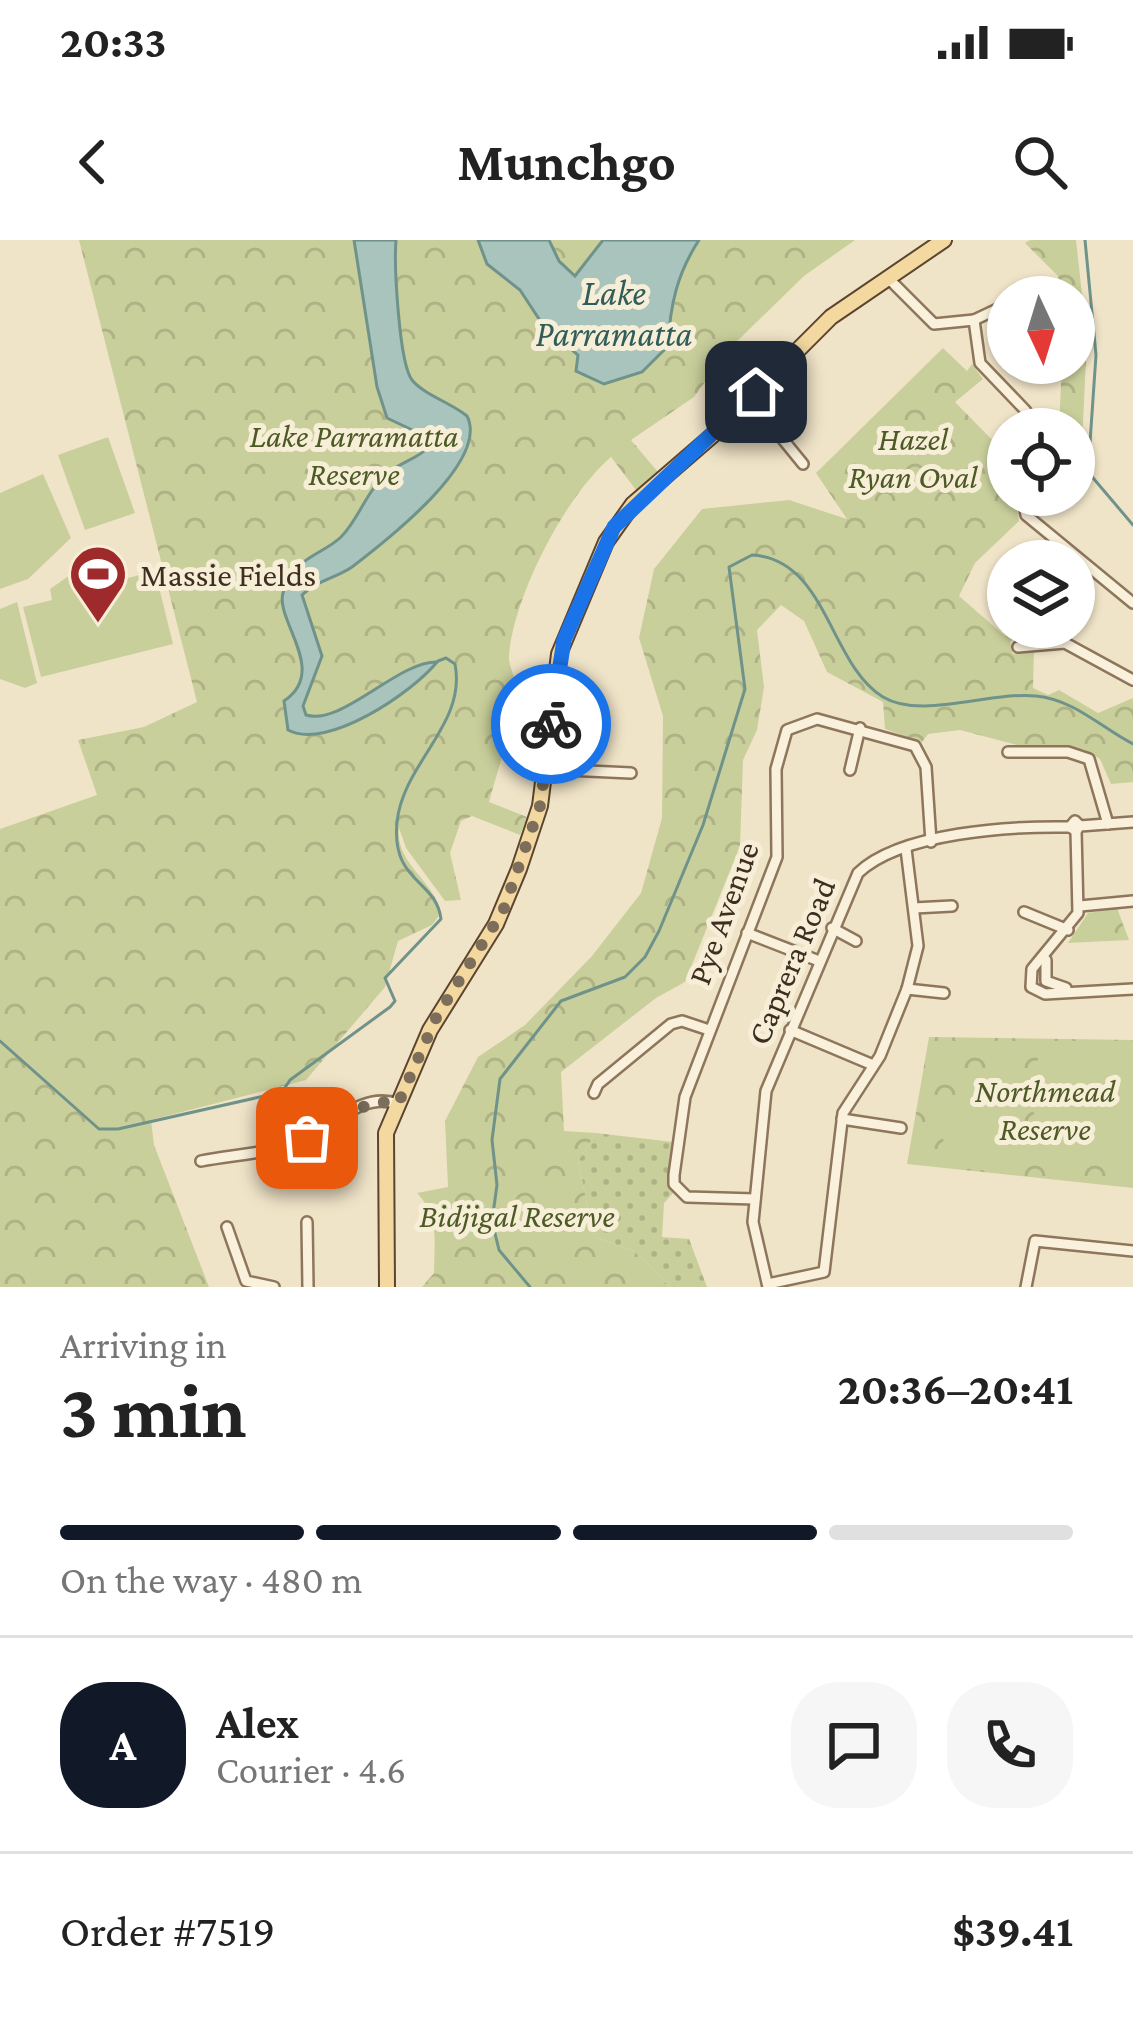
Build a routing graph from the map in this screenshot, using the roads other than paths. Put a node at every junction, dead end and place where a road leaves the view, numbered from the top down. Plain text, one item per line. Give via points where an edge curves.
1 (944, 240) edge
2 (889, 278) junction
3 (987, 314) edge
4 (974, 320) junction
5 (750, 398) junction
6 (1023, 408) edge
7 (803, 464) dead end
8 (1027, 516) edge
9 (1133, 603) edge
10 (1074, 648) edge
11 (1133, 680) edge
12 (860, 728) junction
13 (1008, 752) dead end
14 (546, 769) junction
15 (850, 770) dead end
16 (631, 773) dead end
17 (1133, 822) edge
18 (1108, 824) junction
19 (1075, 828) junction
20 (931, 842) junction
21 (906, 849) junction
22 (1133, 901) edge
23 (952, 906) dead end
24 (1080, 906) junction
25 (914, 908) junction
26 (1024, 912) dead end
27 (832, 928) junction
28 (1068, 930) junction
29 (748, 933) junction
30 (856, 941) dead end
31 (819, 961) junction
32 (907, 989) junction
33 (1133, 989) edge
34 (944, 993) dead end
35 (709, 1030) junction
36 (790, 1030) junction
37 (873, 1065) junction
38 (594, 1093) dead end
39 (398, 1104) junction
40 (842, 1119) junction
41 (901, 1128) dead end
42 (201, 1161) dead end
43 (755, 1199) junction
44 (307, 1222) dead end
45 (227, 1227) dead end
46 (1133, 1251) edge
47 (768, 1286) edge
48 (274, 1287) edge
49 (308, 1287) edge
50 (387, 1287) edge
51 (1026, 1287) edge

1 - 2 main road
2 - 4 street via 934,324
2 - 5 main road via 831,317
3 - 4 street
4 - 6 street via 980,363
5 - 7 street
5 - 14 main road via 641,496 606,542 560,654
8 - 9 street
10 - 11 street
12 - 15 street
12 - 20 street, Pye Avenue via 920,751
12 - 29 street, Pye Avenue via 808,719 782,737 777,857
13 - 18 street via 1089,760
14 - 16 street
14 - 39 main road via 503,911 437,1016
17 - 18 street, Caprera Road
18 - 19 street, Caprera Road
19 - 20 street, Caprera Road
19 - 24 street
20 - 21 street, Caprera Road
21 - 25 street
21 - 27 street, Caprera Road via 858,873
22 - 24 street
23 - 25 street
24 - 28 street
25 - 32 street via 918,946
26 - 28 street
27 - 30 street
27 - 31 street, Caprera Road
28 - 33 street via 1030,973 1034,991
29 - 31 street
29 - 35 street, Pye Avenue
31 - 36 street, Caprera Road
32 - 34 street
32 - 37 street
35 - 38 street via 671,1024
35 - 43 street, Pye Avenue via 685,1097 674,1184 687,1197
36 - 37 street
36 - 43 street, Caprera Road via 766,1091
37 - 40 street
39 - 42 street via 379,1099 303,1140
39 - 50 main road via 384,1150
40 - 41 street
40 - 47 street via 824,1272
43 - 47 street, Caprera Road via 754,1235
44 - 49 street
45 - 48 street via 246,1281
46 - 51 street via 1035,1241

